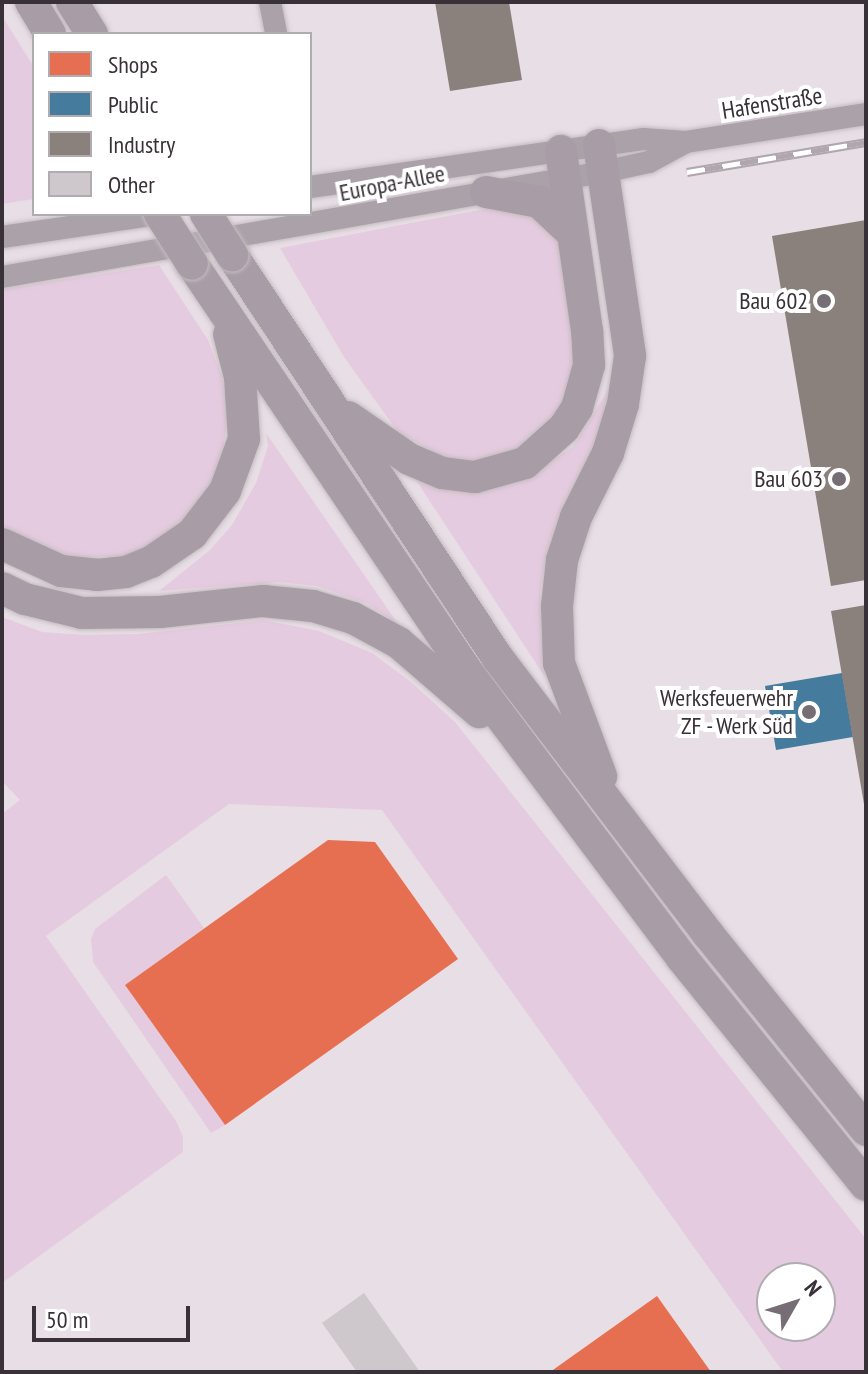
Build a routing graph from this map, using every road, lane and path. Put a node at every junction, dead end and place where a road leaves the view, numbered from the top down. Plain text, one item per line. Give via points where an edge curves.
1 (31, 2) edge
2 (72, 2) edge
3 (270, 2) edge
4 (49, 32) edge
5 (91, 32) edge
6 (276, 32) edge
7 (866, 114) edge
8 (601, 158) junction
9 (562, 165) junction
10 (312, 187) edge
11 (486, 192) junction
12 (145, 216) edge
13 (160, 216) edge
14 (207, 216) edge
15 (570, 231) junction
16 (2, 237) edge
17 (2, 277) edge
18 (223, 312) junction
19 (324, 398) junction
20 (2, 544) edge
21 (2, 588) edge
22 (531, 758) junction
23 (619, 819) junction
24 (866, 1130) edge
25 (866, 1185) edge

1 - 4 highway
2 - 5 highway
3 - 6 street
7 - 8 street, Hafenstraße via 686,142 649,162
8 - 9 street, Europa-Allee
8 - 23 highway via 630,356 608,453 576,517 562,560 557,606 559,663
9 - 10 street, Europa-Allee
9 - 11 street, Europa-Allee
9 - 15 highway
11 - 15 highway via 539,202
11 - 17 street, Europa-Allee
12 - 16 street
13 - 18 highway, bridge
14 - 19 highway, bridge
15 - 19 highway via 589,365 577,408 564,428 525,463 475,477 442,473 372,437
18 - 20 highway via 240,377 244,439 225,491 192,534 151,562 97,575 61,571
18 - 22 highway
19 - 23 highway via 497,657
21 - 22 highway via 82,613 286,601 353,618 399,643
22 - 25 highway via 682,958
23 - 24 highway

